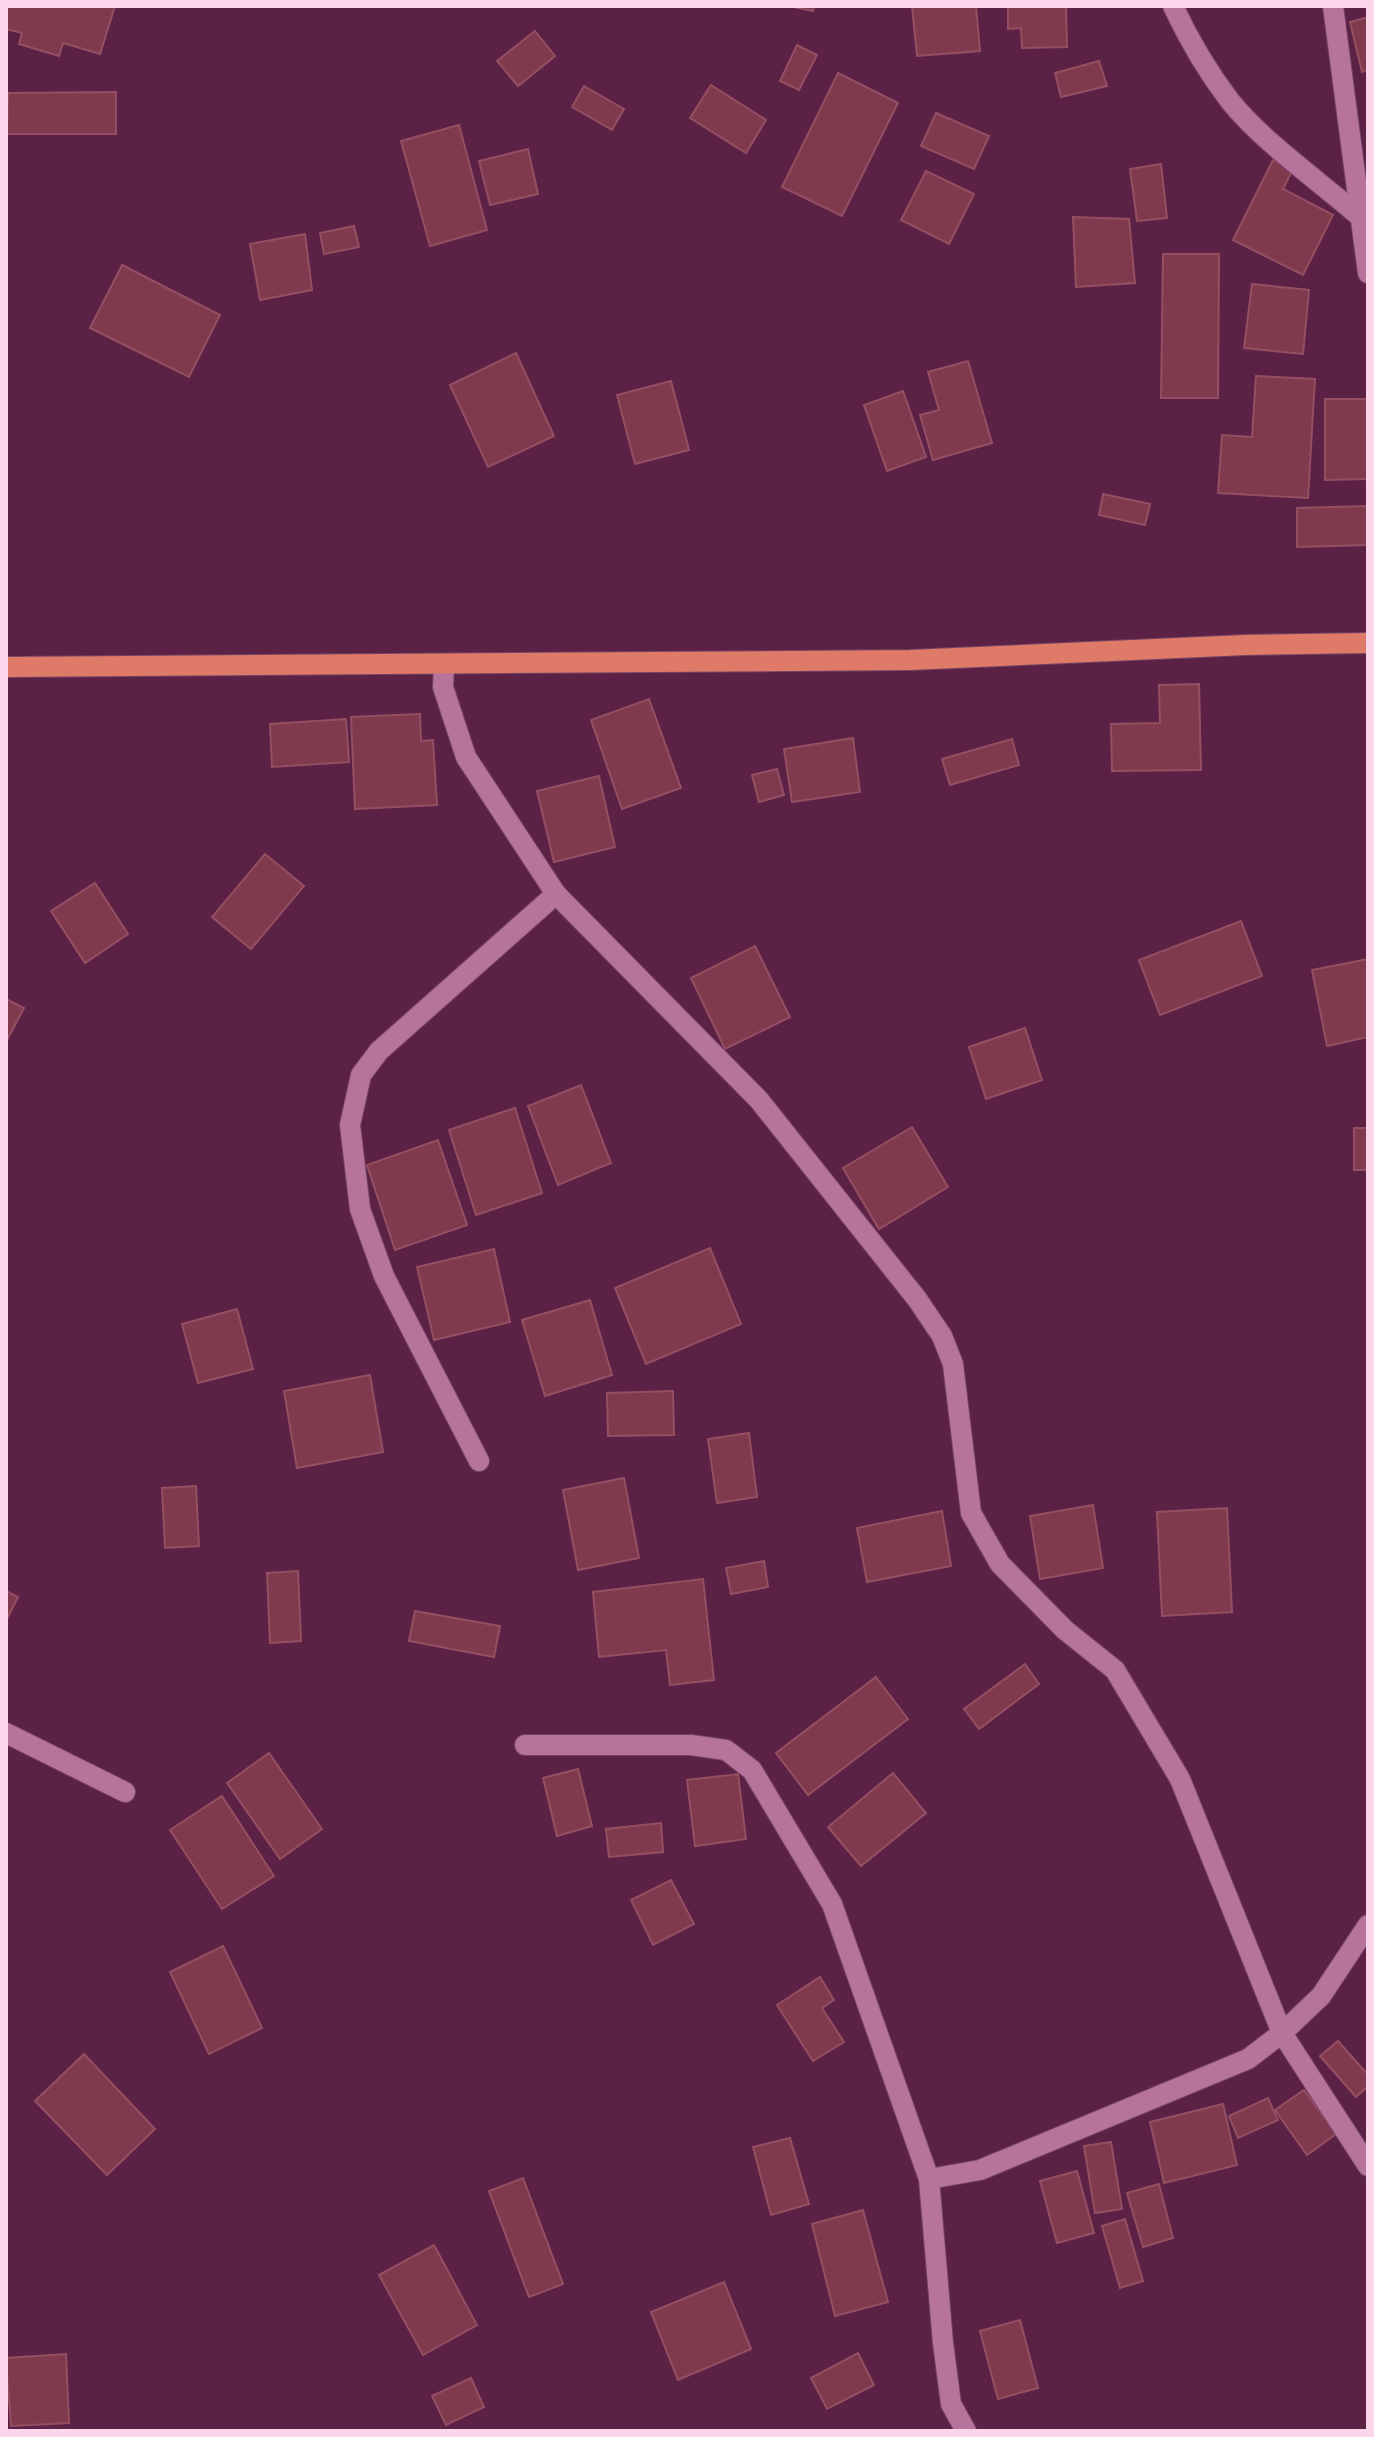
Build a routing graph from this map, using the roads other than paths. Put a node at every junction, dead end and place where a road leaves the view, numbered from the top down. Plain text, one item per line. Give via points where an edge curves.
1 (1173, 6) edge
2 (1333, 6) edge
3 (1359, 216) junction
4 (1368, 273) edge
5 (1368, 643) edge
6 (444, 665) junction
7 (6, 667) edge
8 (556, 894) junction
9 (479, 1461) dead end
10 (6, 1733) edge
11 (525, 1745) dead end
12 (125, 1792) dead end
13 (1368, 1925) edge
14 (1282, 2033) junction
15 (1368, 2166) edge
16 (929, 2179) junction
17 (966, 2431) edge

1 - 3 street via 1195,50 1232,103
2 - 3 street
3 - 4 street
5 - 6 main road via 910,660
6 - 7 main road
6 - 8 street via 443,687 466,757
8 - 9 street via 379,1051 361,1075 350,1125 360,1209 371,1243
8 - 14 street via 759,1100 942,1336 953,1364 971,1513 1000,1564 1065,1630 1115,1670 1180,1779
10 - 12 street
11 - 16 street via 691,1745 726,1750 752,1770 832,1904
13 - 14 street via 1321,1996
14 - 15 street
14 - 16 street via 1248,2059 980,2170
16 - 17 street via 951,2404

